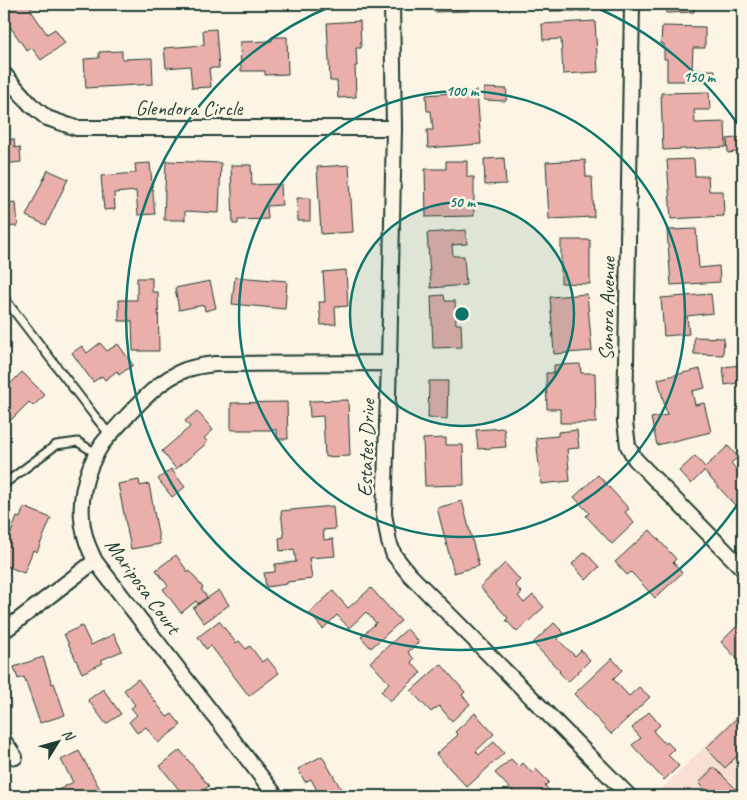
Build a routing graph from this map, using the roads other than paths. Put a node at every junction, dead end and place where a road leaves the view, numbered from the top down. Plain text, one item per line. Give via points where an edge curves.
1 (392, 4) edge
2 (632, 4) edge
3 (4, 74) edge
4 (394, 128) junction
5 (4, 298) edge
6 (389, 363) junction
7 (110, 435) junction
8 (97, 454) junction
9 (4, 484) edge
10 (95, 561) junction
11 (743, 569) edge
12 (4, 632) edge
13 (4, 741) edge
14 (15, 757) dead end
15 (276, 796) edge
16 (629, 796) edge

1 - 4 street, Estates Drive
2 - 11 street, Sonora Avenue via 625,422 628,446 635,459
3 - 4 street, Glendora Circle via 30,104 48,118 76,128
4 - 6 street, Estates Drive
5 - 7 lane
6 - 7 street, Mariposa Court via 198,366 172,376
6 - 16 street, Estates Drive via 384,514 394,555 429,595
7 - 8 street, Mariposa Court
8 - 9 lane via 78,442 56,445
8 - 10 street, Mariposa Court via 84,485 82,514 86,541
10 - 12 street
10 - 15 street, Mariposa Court
13 - 14 street

